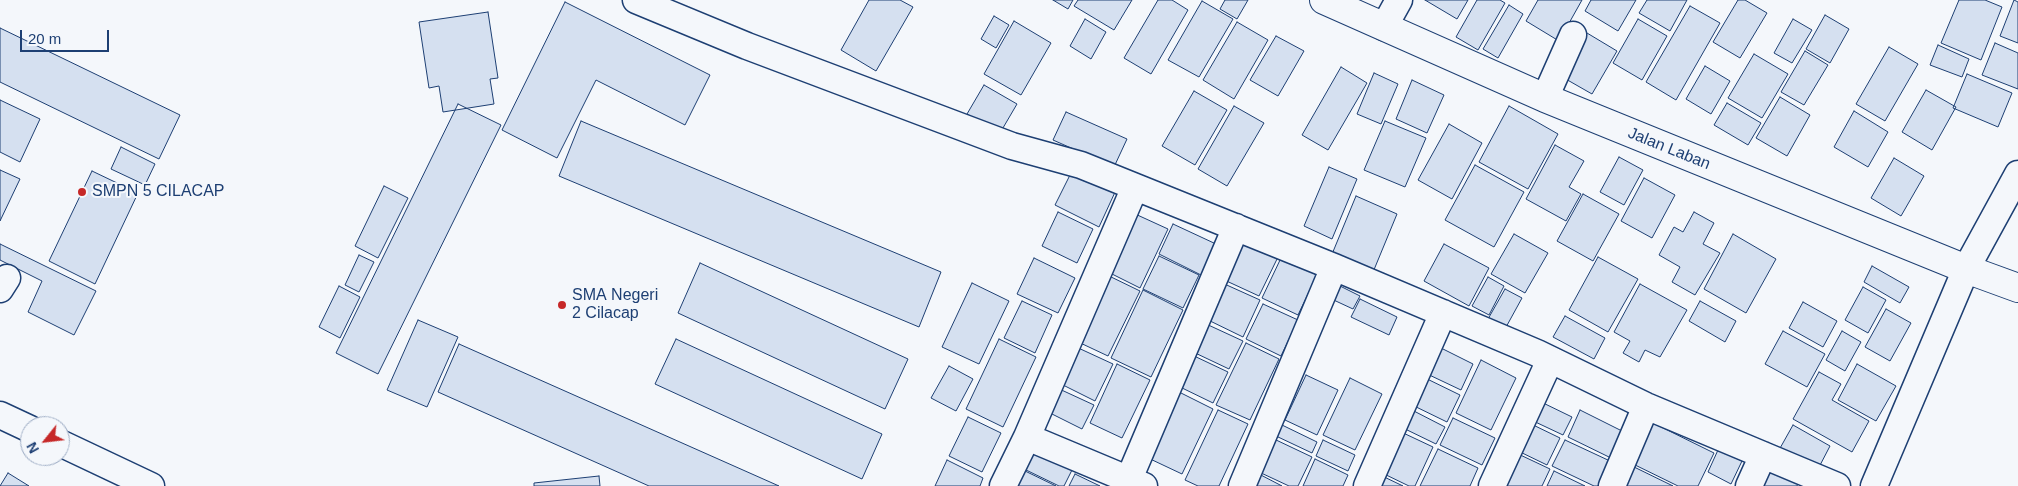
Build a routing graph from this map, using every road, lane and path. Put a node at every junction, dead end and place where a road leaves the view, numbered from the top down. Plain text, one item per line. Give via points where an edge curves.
1 (636, 0) edge
2 (1324, 0) edge
3 (1399, 0) edge
4 (1384, 27) junction
5 (1572, 36) dead end
6 (1545, 98) junction
7 (2018, 174) edge
8 (1135, 187) junction
9 (1236, 227) junction
10 (1334, 267) junction
11 (1966, 269) junction
12 (2018, 288) edge
13 (1443, 313) junction
14 (1550, 360) junction
15 (1646, 406) junction
16 (0, 414) edge
17 (20, 424) edge
18 (1027, 437) junction
19 (70, 448) edge
20 (1763, 455) junction
21 (1133, 484) edge
22 (151, 486) edge
23 (1003, 486) edge
24 (1242, 486) edge
25 (1367, 486) edge
26 (1492, 486) edge
27 (1612, 486) edge
28 (1749, 486) edge
29 (1837, 486) edge
30 (1874, 486) edge

1 - 8 street via 747,46 1012,146 1081,165
2 - 4 street, Jalan Laban
3 - 4 street
4 - 6 street, Jalan Laban
5 - 6 street
6 - 11 street, Jalan Laban
7 - 11 street
8 - 9 street
8 - 18 street
9 - 10 street
9 - 21 street
10 - 13 street
10 - 24 street
11 - 12 street, Jalan Laban
11 - 30 street
13 - 14 street
13 - 25 street
14 - 15 street
14 - 26 street
15 - 20 street
15 - 27 street
16 - 17 street
18 - 21 street
18 - 23 street
19 - 22 street
20 - 28 street
20 - 29 street

